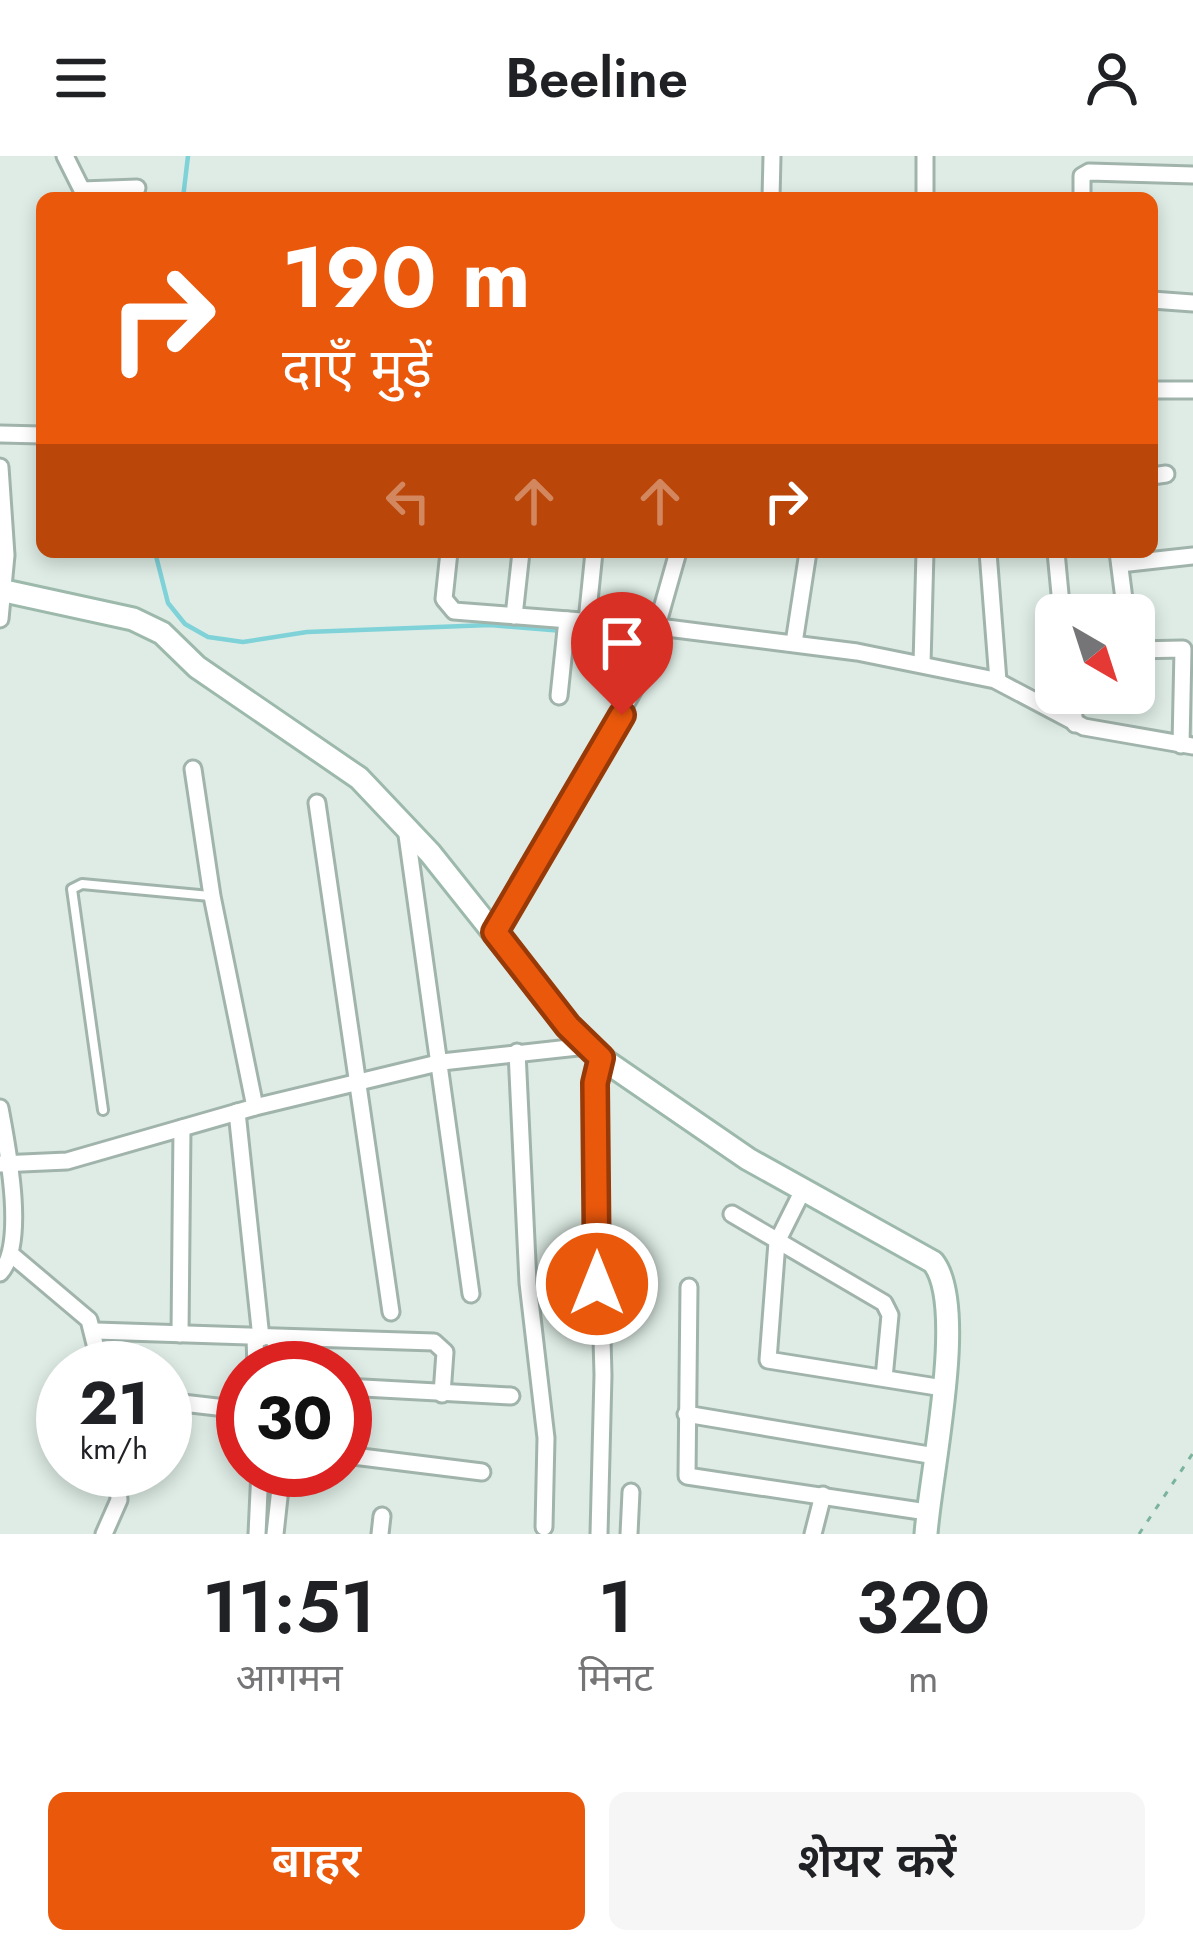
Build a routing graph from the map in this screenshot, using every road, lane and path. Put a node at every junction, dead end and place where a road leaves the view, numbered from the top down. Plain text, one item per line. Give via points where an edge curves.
1 (65, 156) edge
2 (772, 156) edge
3 (925, 156) edge
4 (1080, 156) edge
5 (1083, 175) junction
6 (1193, 175) edge
7 (136, 188) dead end
8 (771, 192) edge
9 (925, 192) edge
10 (1082, 192) edge
11 (1158, 300) edge
12 (1193, 303) edge
13 (1158, 390) edge
14 (1193, 390) edge
15 (0, 434) edge
16 (36, 435) edge
17 (0, 467) edge
18 (1193, 556) edge
19 (1158, 557) edge
20 (449, 558) edge
21 (519, 558) edge
22 (593, 558) edge
23 (676, 558) edge
24 (807, 558) edge
25 (925, 558) edge
26 (988, 558) edge
27 (1057, 558) edge
28 (1119, 558) edge
29 (2, 591) edge
30 (1060, 594) edge
31 (1123, 594) edge
32 (514, 616) junction
33 (0, 619) edge
34 (587, 621) junction
35 (566, 627) junction
36 (659, 627) junction
37 (794, 643) junction
38 (1155, 650) edge
39 (922, 664) junction
40 (998, 681) junction
41 (559, 696) dead end
42 (1074, 714) edge
43 (1075, 724) junction
44 (1187, 746) edge
45 (193, 769) dead end
46 (317, 803) dead end
47 (406, 827) junction
48 (212, 896) junction
49 (495, 932) junction
50 (518, 1052) junction
51 (594, 1052) junction
52 (442, 1062) junction
53 (360, 1083) junction
54 (255, 1107) junction
55 (0, 1108) edge
56 (104, 1110) dead end
57 (237, 1112) junction
58 (182, 1128) junction
59 (5, 1163) edge
60 (803, 1190) junction
61 (732, 1214) dead end
62 (777, 1242) junction
63 (13, 1255) junction
64 (0, 1273) edge
65 (689, 1287) dead end
66 (471, 1294) dead end
67 (391, 1312) dead end
68 (96, 1331) junction
69 (180, 1334) junction
70 (264, 1338) junction
71 (97, 1341) edge
72 (263, 1341) edge
73 (265, 1341) edge
74 (884, 1378) junction
75 (943, 1388) junction
76 (372, 1389) edge
77 (442, 1394) junction
78 (511, 1396) dead end
79 (686, 1414) junction
80 (1193, 1453) edge
81 (935, 1456) junction
82 (372, 1458) edge
83 (482, 1472) dead end
84 (632, 1492) dead end
85 (823, 1495) junction
86 (119, 1497) edge
87 (259, 1497) edge
88 (279, 1497) edge
89 (382, 1516) dead end
90 (926, 1523) edge
91 (544, 1527) dead end
92 (104, 1534) edge
93 (257, 1534) edge
94 (275, 1534) edge
95 (380, 1534) edge
96 (599, 1534) edge
97 (629, 1534) edge
98 (813, 1534) edge
99 (1139, 1534) edge

1 - 7 street via 82,190
2 - 8 street
3 - 9 street
4 - 5 street
5 - 6 street
5 - 10 street
11 - 12 street
13 - 14 street
15 - 16 street
17 - 29 street
18 - 19 street
20 - 32 street via 446,608
21 - 32 street
22 - 34 street
23 - 36 street
24 - 37 street
25 - 39 street
26 - 40 street
27 - 30 street
28 - 31 street
29 - 33 street
29 - 47 street via 133,619 162,633 208,675 346,768
32 - 35 street
34 - 35 street
34 - 36 street
35 - 41 street
36 - 37 street
36 - 49 street via 622,715
37 - 39 street
38 - 44 street via 1183,649
39 - 40 street
40 - 43 street
42 - 43 street
43 - 44 street
45 - 48 street
46 - 53 street
47 - 49 street
47 - 52 street
48 - 54 street
48 - 56 lane via 72,889
49 - 51 street
50 - 51 street
50 - 52 street
50 - 91 street via 528,1283 546,1438
51 - 60 street
51 - 96 street
52 - 53 street
52 - 66 street
53 - 54 street
53 - 67 street
54 - 57 street
55 - 59 street
57 - 58 street
57 - 70 street
58 - 59 street via 68,1161
58 - 69 street
59 - 63 street
60 - 62 street
60 - 75 street via 922,1252 940,1270 948,1295
61 - 62 street
62 - 74 street via 889,1308
62 - 74 street via 768,1360
63 - 64 street
63 - 68 street
65 - 79 street
68 - 69 street
68 - 71 street
69 - 70 street
70 - 72 street
70 - 73 street
70 - 77 street via 439,1343
74 - 75 street
75 - 81 street
76 - 77 street
77 - 78 street
79 - 81 street
79 - 85 street via 688,1478
80 - 99 path
81 - 90 street
82 - 83 street
84 - 97 street
85 - 90 street
85 - 98 street
86 - 92 street
87 - 93 street
88 - 94 street
89 - 95 street

